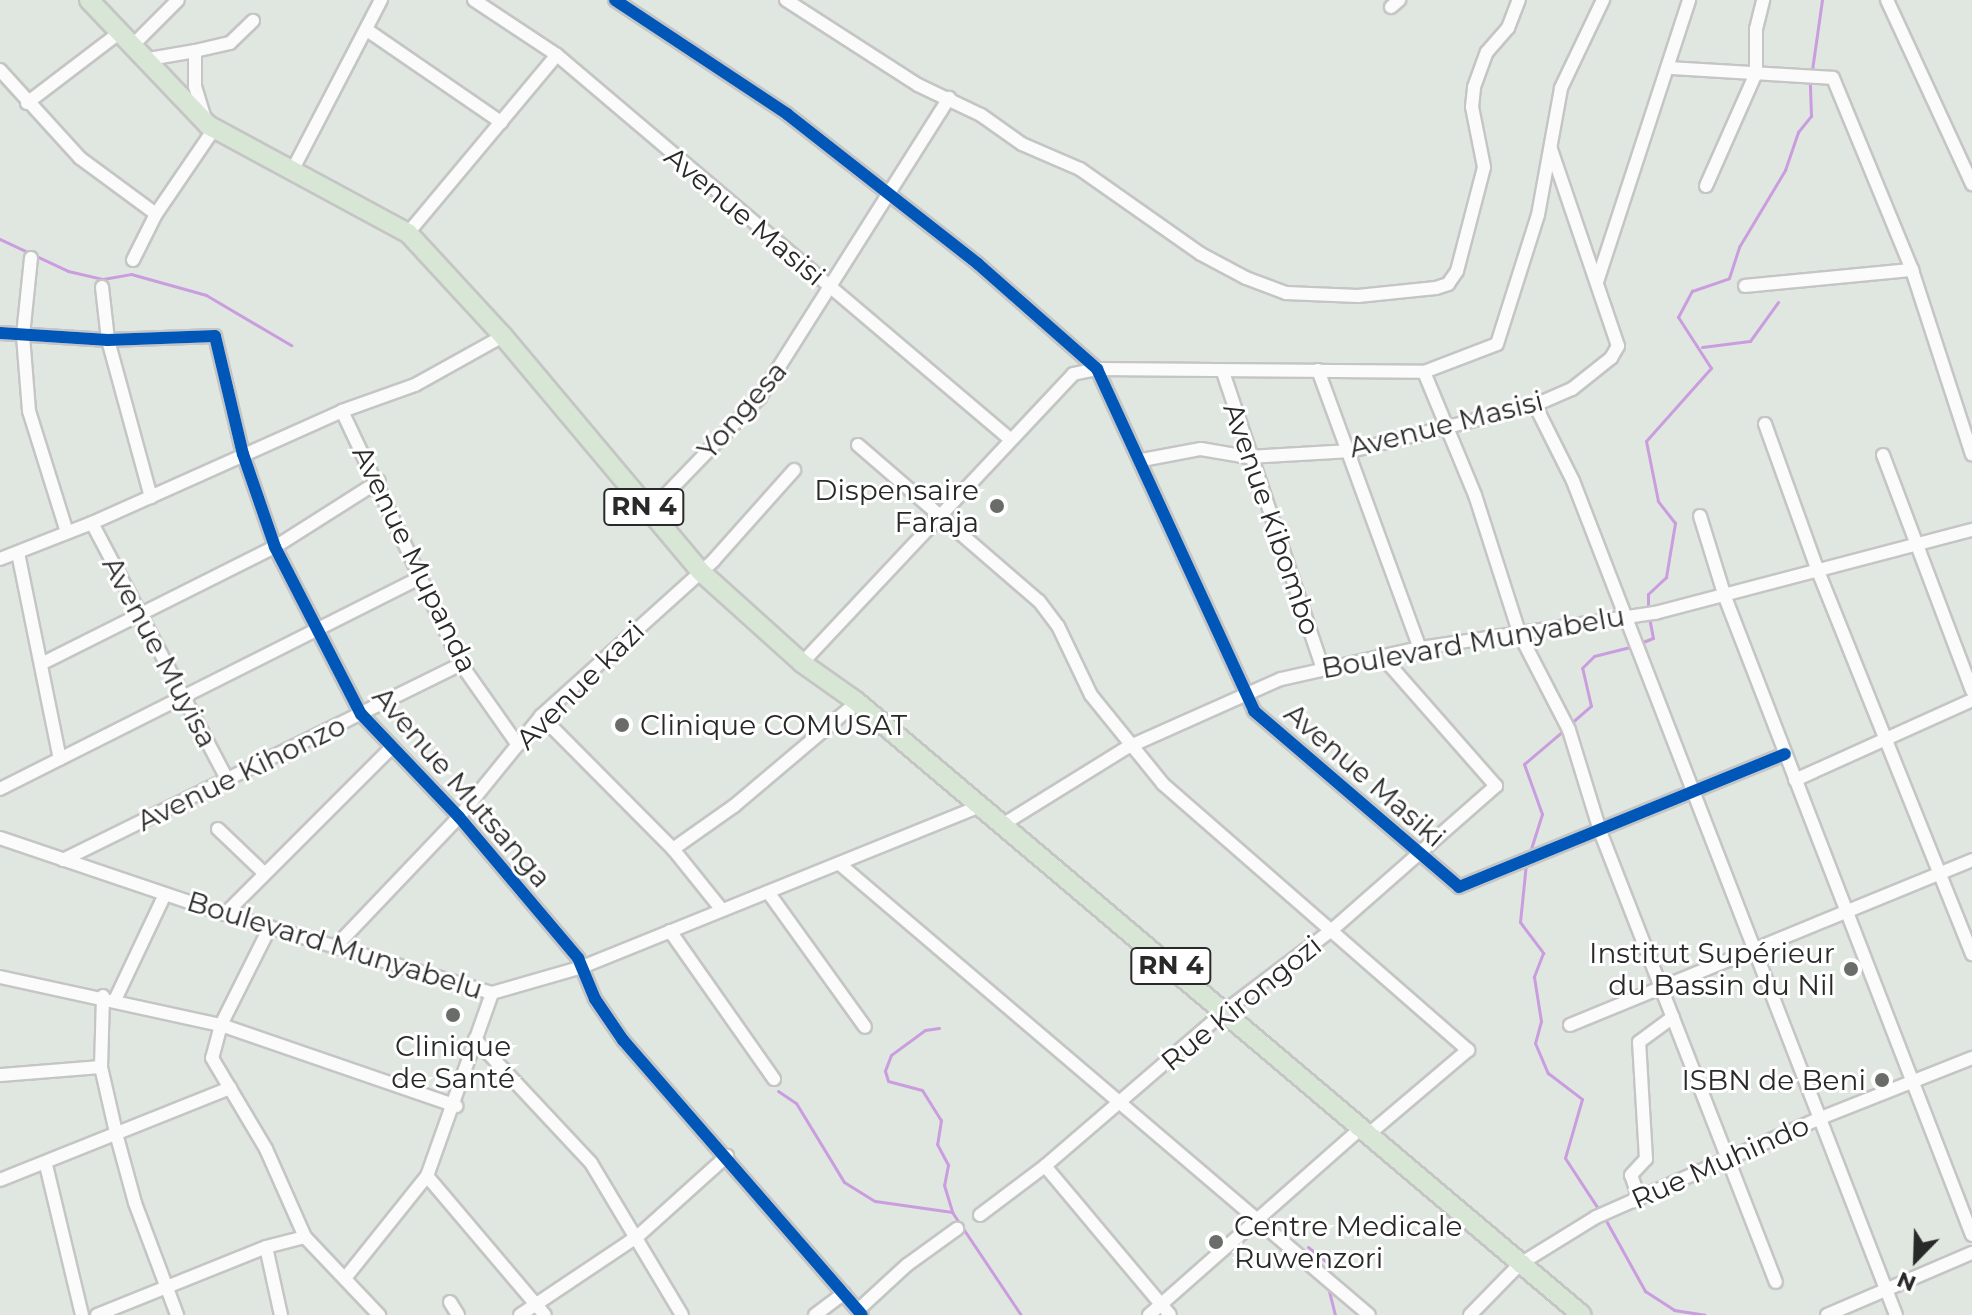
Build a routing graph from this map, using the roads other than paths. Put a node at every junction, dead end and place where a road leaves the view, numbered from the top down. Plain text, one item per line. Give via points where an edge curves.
1 (89, 0) edge
2 (178, 0) edge
3 (381, 0) edge
4 (474, 0) edge
5 (615, 0) edge
6 (786, 0) edge
7 (1519, 0) edge
8 (1603, 0) edge
9 (1689, 0) edge
10 (1763, 0) edge
11 (1887, 0) edge
12 (253, 21) dead end
13 (367, 30) junction
14 (131, 47) junction
15 (195, 51) junction
16 (557, 55) junction
17 (1670, 68) junction
18 (0, 70) edge
19 (1756, 73) junction
20 (949, 98) junction
21 (27, 103) junction
22 (501, 122) junction
23 (211, 127) junction
24 (1550, 147) junction
25 (293, 169) junction
26 (1972, 184) edge
27 (1706, 186) dead end
28 (892, 195) junction
29 (156, 214) junction
30 (408, 233) junction
31 (31, 258) dead end
32 (133, 260) dead end
33 (1912, 270) junction
34 (1597, 282) junction
35 (1745, 286) dead end
36 (102, 287) dead end
37 (833, 289) junction
38 (0, 333) edge
39 (23, 336) junction
40 (503, 336) junction
41 (108, 340) junction
42 (1097, 369) junction
43 (1318, 370) junction
44 (1223, 372) junction
45 (1424, 372) junction
46 (1535, 405) junction
47 (342, 411) junction
48 (1765, 424) dead end
49 (1446, 430) junction
50 (1010, 439) junction
51 (858, 445) dead end
52 (1351, 451) junction
53 (243, 454) junction
54 (1883, 455) dead end
55 (1972, 455) edge
56 (1248, 457) junction
57 (1142, 460) junction
58 (794, 470) dead end
59 (379, 481) junction
60 (151, 497) junction
61 (649, 512) junction
62 (937, 514) junction
63 (1700, 516) dead end
64 (92, 523) junction
65 (1972, 530) edge
66 (67, 532) junction
67 (1914, 545) junction
68 (275, 547) junction
69 (18, 553) junction
70 (0, 559) edge
71 (700, 571) junction
72 (1818, 571) junction
73 (422, 577) junction
74 (1725, 597) junction
75 (138, 613) junction
76 (1621, 615) junction
77 (316, 627) junction
78 (1520, 635) junction
79 (1420, 648) junction
80 (1381, 655) junction
81 (802, 663) junction
82 (41, 664) junction
83 (461, 664) junction
84 (1322, 666) junction
85 (1972, 691) edge
86 (181, 695) junction
87 (1245, 695) junction
88 (1972, 700) edge
89 (857, 702) junction
90 (361, 714) junction
91 (541, 716) junction
92 (1886, 741) junction
93 (518, 745) junction
94 (1128, 747) junction
95 (390, 749) junction
96 (1785, 754) junction
97 (60, 759) junction
98 (1795, 780) junction
99 (228, 781) junction
100 (0, 789) edge
101 (1692, 791) junction
102 (980, 806) junction
103 (459, 817) junction
104 (1002, 825) junction
105 (218, 829) dead end
106 (1600, 831) junction
107 (0, 838) edge
108 (673, 849) junction
109 (1416, 853) junction
110 (63, 860) junction
111 (1972, 860) edge
112 (842, 866) junction
113 (1940, 872) junction
114 (264, 873) junction
115 (768, 892) junction
116 (165, 894) junction
117 (722, 910) junction
118 (1848, 911) junction
119 (225, 914) junction
120 (270, 927) junction
121 (1333, 929) junction
122 (670, 931) junction
123 (336, 946) junction
124 (1754, 951) junction
125 (1972, 954) edge
126 (582, 967) junction
127 (0, 977) edge
128 (1661, 988) junction
129 (492, 993) junction
130 (109, 998) junction
131 (1225, 1011) junction
132 (1673, 1017) junction
133 (221, 1025) junction
134 (1570, 1025) dead end
135 (865, 1027) dead end
136 (475, 1039) junction
137 (1972, 1058) edge
138 (101, 1067) junction
139 (0, 1075) edge
140 (774, 1079) dead end
141 (1911, 1083) junction
142 (230, 1088) junction
143 (1123, 1101) junction
144 (456, 1106) junction
145 (1818, 1119) junction
146 (1366, 1130) junction
147 (117, 1137) junction
148 (727, 1156) junction
149 (1726, 1158) junction
150 (46, 1165) junction
151 (1045, 1166) junction
152 (427, 1176) junction
153 (0, 1180) edge
154 (1639, 1198) junction
155 (980, 1215) dead end
156 (1258, 1217) junction
157 (957, 1229) dead end
158 (1972, 1235) edge
159 (638, 1236) junction
160 (305, 1237) junction
161 (266, 1247) junction
162 (1972, 1253) edge
163 (1520, 1264) junction
164 (346, 1277) junction
165 (1776, 1282) dead end
166 (167, 1284) junction
167 (1885, 1286) junction
168 (844, 1293) junction
169 (450, 1302) dead end
170 (536, 1303) junction
171 (1161, 1304) junction
172 (860, 1313) edge
173 (82, 1315) edge
174 (97, 1315) edge
175 (177, 1315) edge
176 (281, 1315) edge
177 (379, 1315) edge
178 (458, 1315) edge
179 (520, 1315) edge
180 (545, 1315) edge
181 (682, 1315) edge
182 (815, 1315) edge
183 (1149, 1315) edge
184 (1170, 1315) edge
185 (1369, 1315) edge
186 (1470, 1315) edge
187 (1582, 1315) edge
188 (1827, 1315) edge
189 (1896, 1315) edge

1 - 14 highway, RN 4
2 - 14 street
3 - 13 street
4 - 16 street, Avenue Masisi
5 - 28 street via 787,114
6 - 20 street
7 - 20 street via 1508,28 1487,52 1474,87 1472,107 1484,167 1457,271 1448,284 1417,292 1286,293 1246,278 1201,254 1080,169 1022,144
8 - 24 street via 1561,88
9 - 17 street
10 - 19 street via 1756,29
11 - 26 street
12 - 15 street via 230,43
13 - 22 street
13 - 25 street
14 - 15 street
14 - 21 street
14 - 23 highway, RN 4
15 - 23 street via 195,86
16 - 22 street
16 - 37 street, Avenue Masisi
17 - 19 street
17 - 34 street
18 - 21 street
19 - 27 street
19 - 33 street via 1833,78
20 - 28 street, Yongesa
21 - 29 street via 80,158
22 - 30 street
23 - 25 highway, RN 4
23 - 29 street
24 - 34 street, Avenue Masisi
24 - 45 street via 1538,215 1497,344
25 - 30 highway, RN 4
28 - 37 street, Yongesa
28 - 42 street
29 - 32 street
30 - 40 highway, RN 4
31 - 39 street
33 - 35 street
33 - 55 street
34 - 46 street, Avenue Masisi via 1618,346 1615,353 1572,389
36 - 41 street
37 - 50 street, Avenue Masisi
37 - 61 street, Yongesa via 760,397
38 - 39 street
39 - 41 street
39 - 66 street via 29,411
40 - 47 street via 415,385
40 - 61 highway, RN 4
41 - 53 street, Avenue Mutsanga via 215,336
41 - 60 street
42 - 44 street, Avenue Masisi
42 - 50 street, Avenue Masisi via 1073,374
42 - 57 street, Avenue Masiki
43 - 44 street, Avenue Masisi
43 - 45 street, Avenue Masisi
43 - 52 street
44 - 56 street, Avenue Kibombo
45 - 49 street
46 - 49 street, Avenue Masisi
46 - 76 street via 1573,481
47 - 53 street
47 - 59 street, Avenue Mupanda
48 - 72 street
49 - 52 street, Avenue Masisi
49 - 78 street via 1475,495
50 - 62 street, Avenue Masisi
51 - 62 street
52 - 56 street, Avenue Masisi
52 - 79 street
53 - 60 street
53 - 68 street, Avenue Mutsanga
54 - 67 street
56 - 57 street, Avenue Masisi via 1201,449
56 - 84 street, Avenue Kibombo
57 - 87 street, Avenue Masiki
58 - 71 street, Avenue kazi
59 - 68 street
59 - 73 street, Avenue Mupanda
60 - 64 street
61 - 71 highway, RN 4
62 - 81 street, Avenue Masisi
62 - 94 street via 1039,601 1058,626 1091,695
63 - 74 street
64 - 66 street
64 - 75 street, Avenue Muyisa
65 - 67 street, Boulevard Munyabelu
66 - 69 street
67 - 72 street, Boulevard Munyabelu
67 - 85 street
68 - 75 street
68 - 77 street, Avenue Mutsanga
69 - 70 street
69 - 82 street
71 - 81 highway, RN 4
71 - 91 street, Avenue kazi
72 - 74 street, Boulevard Munyabelu
72 - 92 street
73 - 77 street
73 - 83 street, Avenue Mupanda
74 - 76 street, Boulevard Munyabelu
74 - 96 street
75 - 82 street
75 - 86 street, Avenue Muyisa
76 - 78 street, Boulevard Munyabelu
76 - 101 street
77 - 86 street
77 - 90 street, Avenue Mutsanga
78 - 79 street, Boulevard Munyabelu
78 - 106 street via 1566,725
79 - 80 street, Boulevard Munyabelu
80 - 84 street, Boulevard Munyabelu
80 - 109 street, Rue Kirongozi via 1496,786
81 - 89 highway, RN 4
82 - 97 street
83 - 90 street, Avenue Kihonzo
83 - 93 street, Avenue Mupanda
84 - 87 street, Boulevard Munyabelu
86 - 97 street
86 - 99 street, Avenue Muyisa
87 - 94 street, Boulevard Munyabelu
87 - 109 street, Avenue Masiki via 1254,711
88 - 92 street
89 - 102 highway, RN 4
89 - 108 street via 734,806
90 - 95 street, Avenue Mutsanga
90 - 99 street, Avenue Kihonzo
91 - 93 street, Avenue kazi
91 - 108 street
92 - 98 street
92 - 113 street
93 - 103 street, Avenue kazi
94 - 104 street, Boulevard Munyabelu
94 - 121 street via 1163,784
95 - 103 street, Avenue Mutsanga
95 - 114 street
96 - 98 street
96 - 101 street
97 - 100 street
98 - 118 street
99 - 110 street, Avenue Kihonzo
101 - 106 street
101 - 124 street
102 - 104 highway, RN 4
102 - 112 street, Boulevard Munyabelu
103 - 123 street, Avenue kazi
103 - 126 street, Avenue Mutsanga
104 - 131 highway, RN 4
105 - 114 street
106 - 109 street, Avenue Masiki via 1459,887
106 - 128 street
107 - 110 street, Boulevard Munyabelu
108 - 117 street
109 - 121 street, Rue Kirongozi
110 - 116 street, Boulevard Munyabelu
111 - 113 street
112 - 115 street, Boulevard Munyabelu
112 - 143 street
113 - 118 street
113 - 125 street
114 - 119 street
115 - 117 street, Boulevard Munyabelu
115 - 135 street
116 - 119 street, Boulevard Munyabelu
116 - 130 street
117 - 122 street, Boulevard Munyabelu
118 - 124 street
118 - 141 street
119 - 120 street, Boulevard Munyabelu
120 - 123 street, Boulevard Munyabelu
120 - 133 street
121 - 131 street, Rue Kirongozi
121 - 146 street via 1468,1050
122 - 126 street, Boulevard Munyabelu
122 - 140 street
123 - 129 street, Boulevard Munyabelu
124 - 128 street
124 - 145 street
126 - 129 street, Boulevard Munyabelu
126 - 148 street, Avenue Mutsanga via 595,999 623,1040
127 - 130 street
128 - 132 street
128 - 134 street
129 - 136 street
130 - 133 street
130 - 138 street
131 - 143 street, Rue Kirongozi
131 - 146 highway, RN 4
132 - 149 street
132 - 154 street via 1639,1042 1646,1159 1631,1175
133 - 142 street via 212,1058
133 - 144 street
136 - 144 street
136 - 159 street via 591,1163
137 - 141 street, Rue Muhindo
138 - 139 street
138 - 147 street
141 - 145 street, Rue Muhindo
141 - 158 street
142 - 147 street
142 - 160 street via 266,1149
143 - 151 street, Rue Kirongozi
143 - 156 street
144 - 152 street
145 - 149 street, Rue Muhindo
145 - 167 street
146 - 156 street
146 - 163 highway, RN 4
147 - 150 street
147 - 166 street via 135,1203
148 - 159 street
148 - 168 street, Avenue Mutsanga
149 - 154 street, Rue Muhindo
149 - 165 street
150 - 153 street
150 - 173 street
151 - 155 street, Rue Kirongozi
151 - 171 street
152 - 164 street
152 - 170 street
154 - 163 street, Rue Muhindo
156 - 171 street
156 - 185 street
157 - 172 street via 907,1265
159 - 170 street
159 - 181 street
160 - 161 street
160 - 164 street
161 - 166 street
161 - 176 street
162 - 167 street
163 - 186 street, Rue Muhindo
163 - 187 highway, RN 4
164 - 177 street
166 - 174 street
166 - 175 street
167 - 188 street
167 - 189 street
168 - 172 street, Avenue Mutsanga
168 - 182 street
169 - 178 street
170 - 179 street
170 - 180 street
171 - 183 street
171 - 184 street

